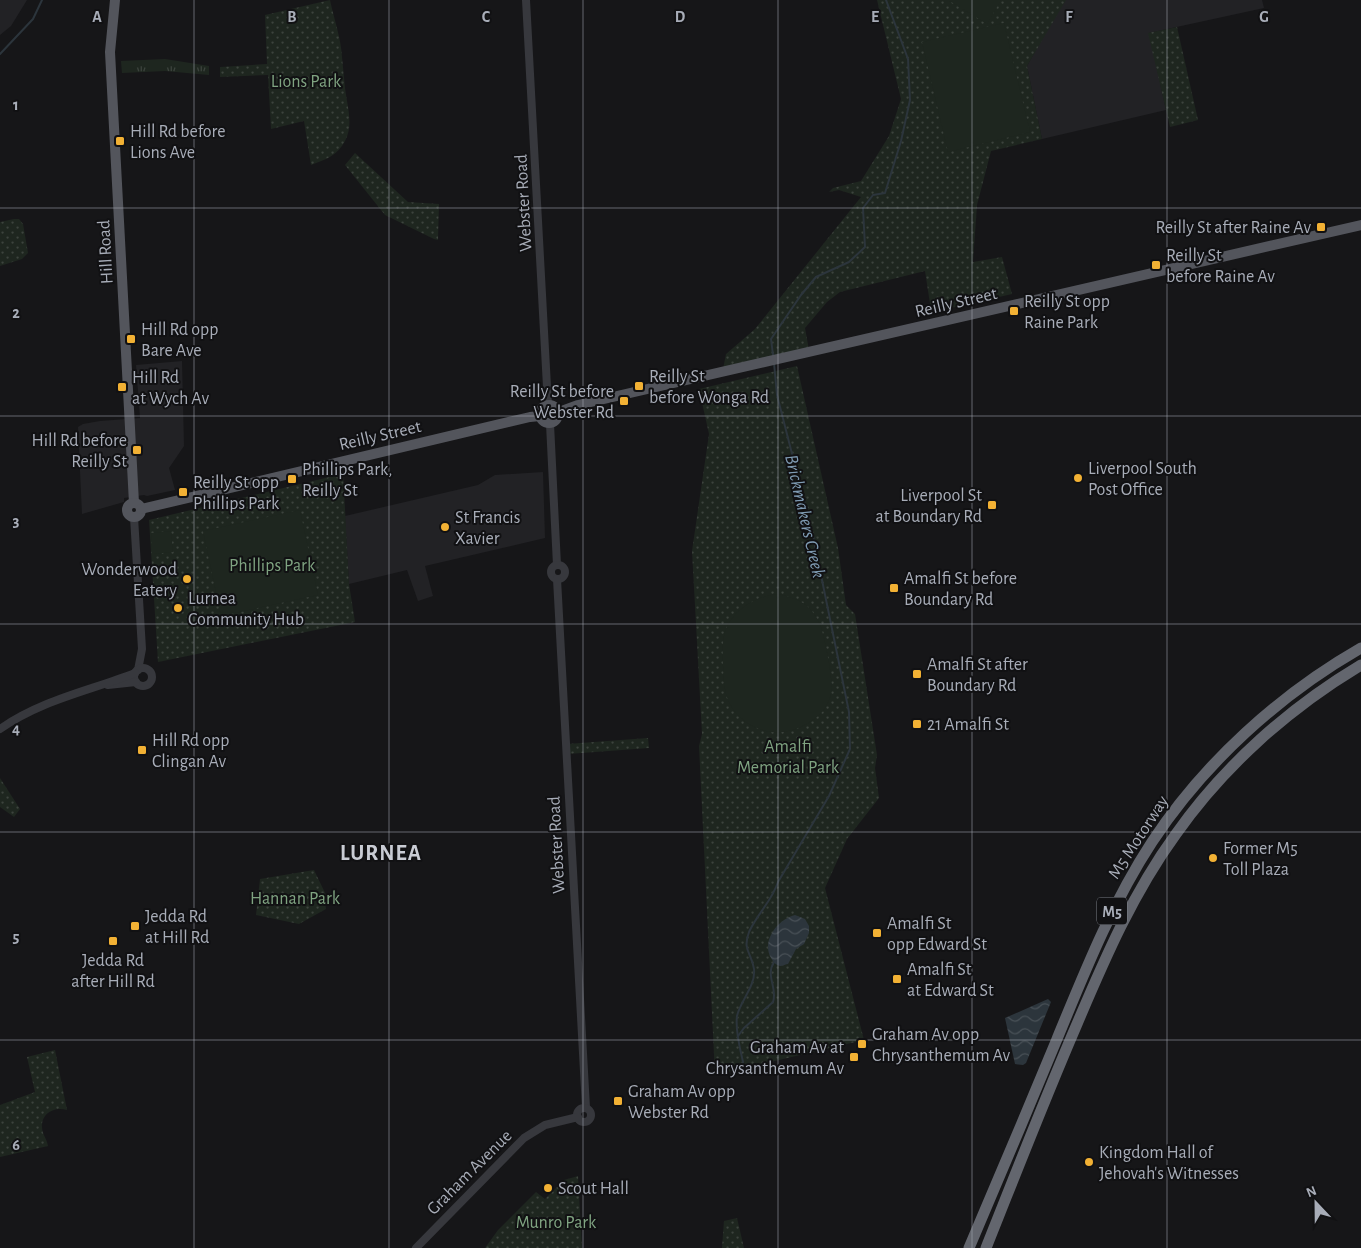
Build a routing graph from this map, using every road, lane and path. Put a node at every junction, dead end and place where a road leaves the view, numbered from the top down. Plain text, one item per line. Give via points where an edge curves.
1 (115, 0) edge
2 (526, 0) edge
3 (1361, 225) edge
4 (548, 405) junction
5 (558, 412) junction
6 (540, 416) junction
7 (550, 424) junction
8 (136, 509) junction
9 (1361, 648) edge
10 (142, 649) junction
11 (1361, 665) edge
12 (148, 670) junction
13 (136, 675) junction
14 (0, 729) edge
15 (586, 1108) junction
16 (578, 1117) junction
17 (416, 1248) edge
18 (969, 1248) edge
19 (986, 1248) edge

1 - 8 main road, Hill Road via 110,52
2 - 4 street, Webster Road
3 - 5 main road, Reilly Street
4 - 5 main road via 555,406
4 - 6 main road via 541,410
5 - 7 main road via 556,421
6 - 7 main road
6 - 8 main road, Reilly Street
7 - 15 street, Webster Road via 557,566 563,567 565,573 557,579
8 - 10 street, Hill Road
9 - 18 highway, M5 Motorway / M5 via 1316,676 1253,726 1199,780 1172,813 1134,870 1100,934
10 - 12 street, Hill Road
10 - 13 street, Hill Road
11 - 19 highway, M5 Motorway / M5 via 1324,688 1236,763 1188,817 1150,872 1091,989
12 - 13 street via 143,668
12 - 13 street via 152,677 148,684 140,685
13 - 14 street via 49,702
15 - 16 street via 579,1110
15 - 16 street via 590,1119 583,1122
16 - 17 street, Graham Avenue via 545,1125 524,1138

